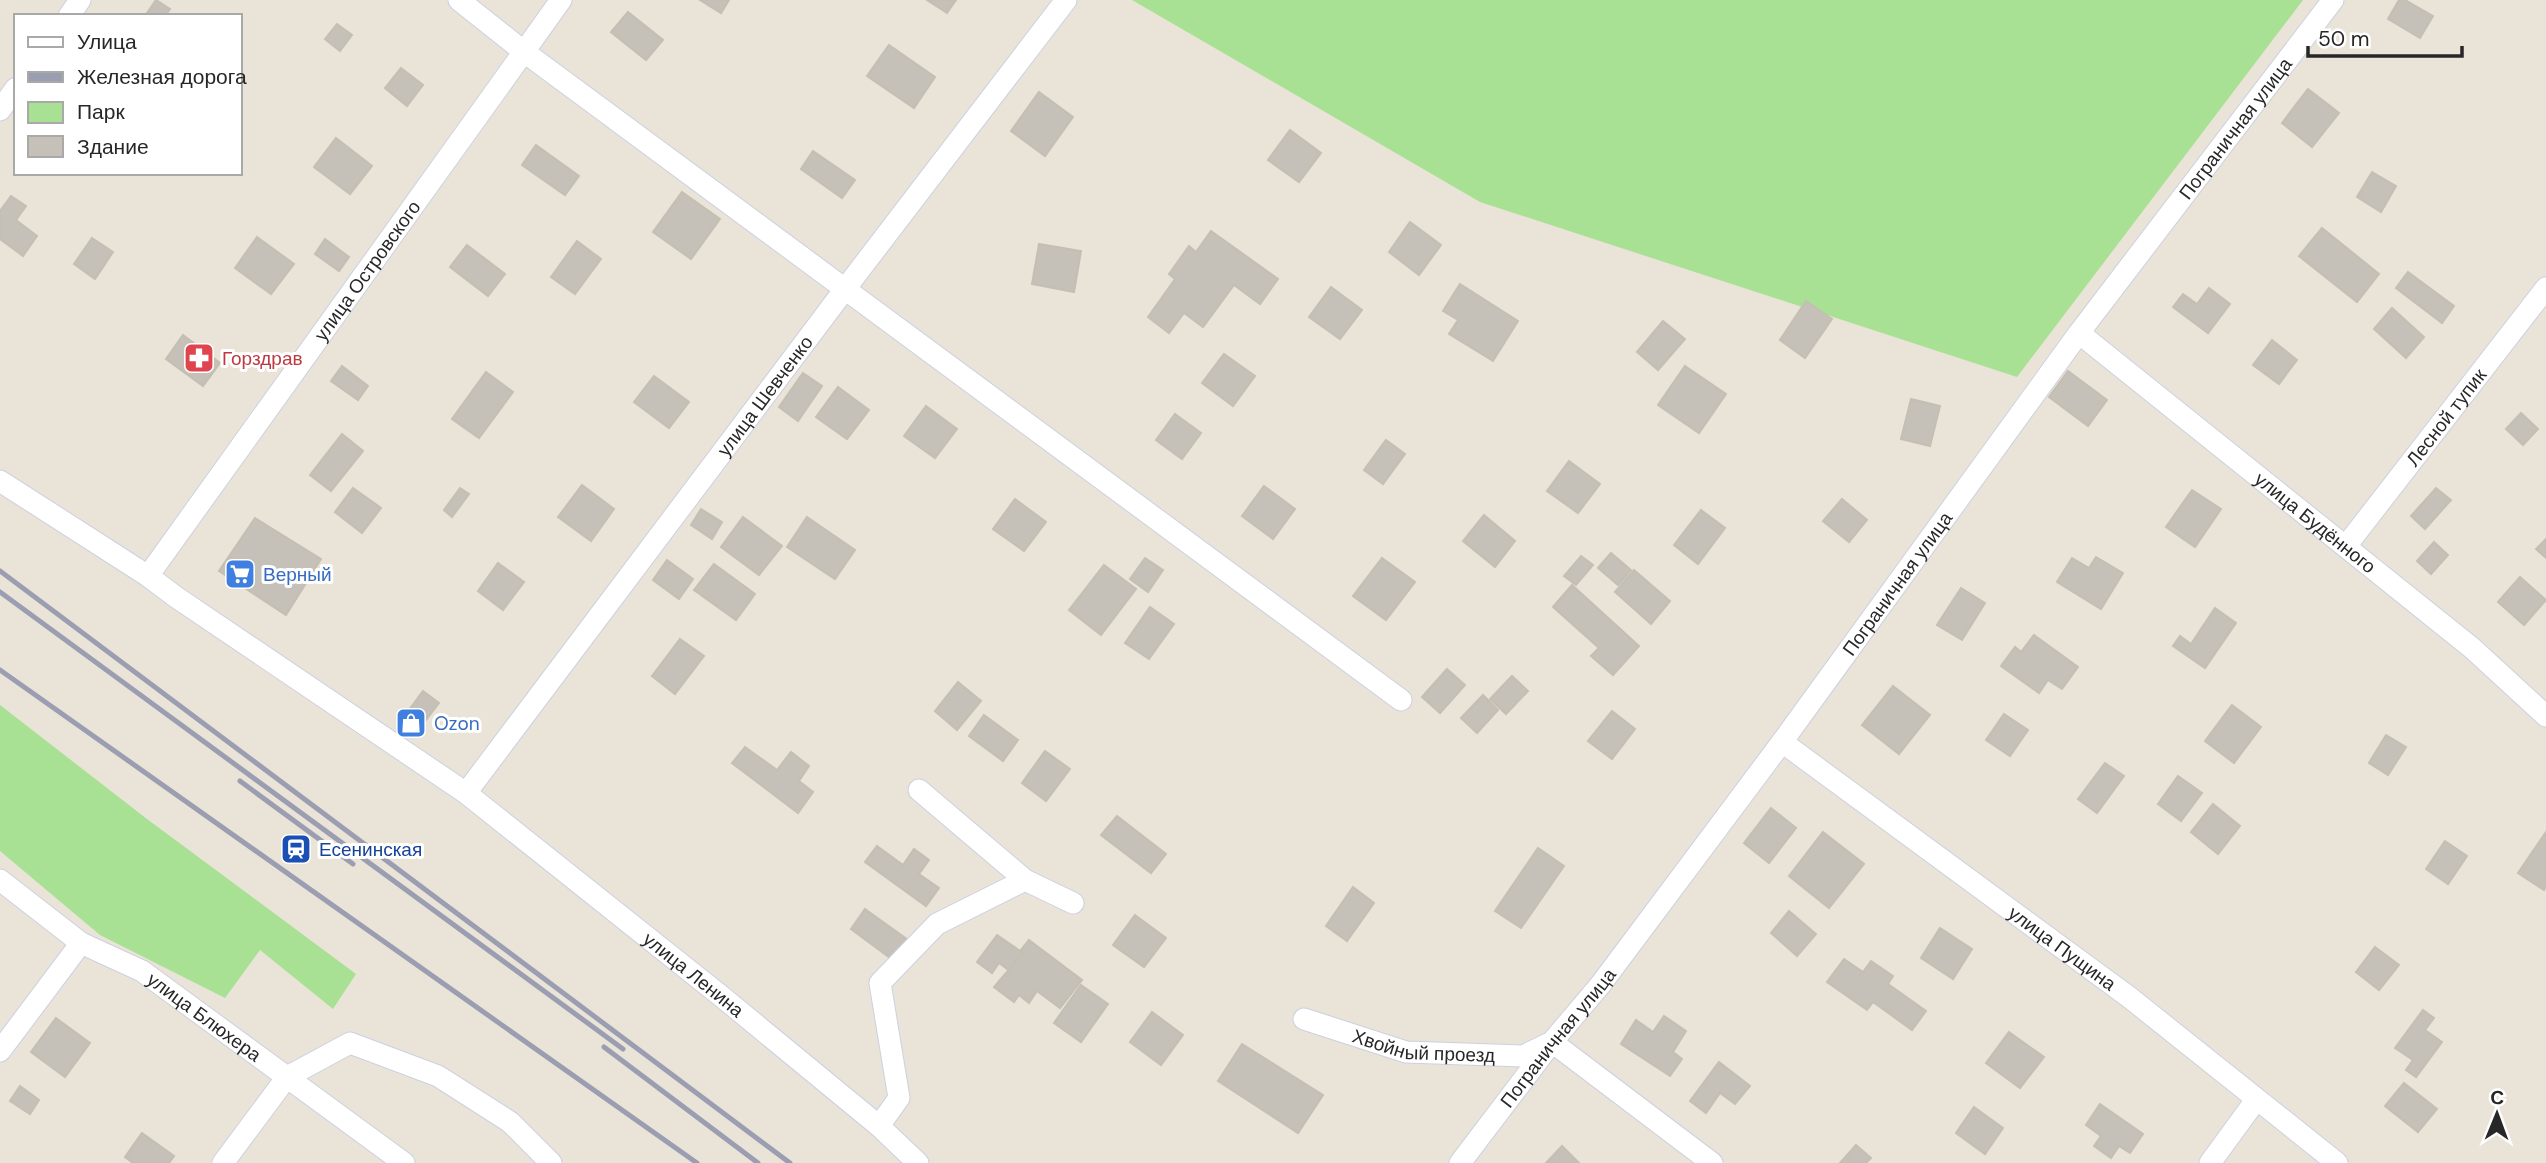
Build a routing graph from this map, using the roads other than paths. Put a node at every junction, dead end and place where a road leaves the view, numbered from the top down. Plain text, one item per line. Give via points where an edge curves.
1 (459, 0) edge
2 (561, 0) edge
3 (1066, 0) edge
4 (2333, 0) edge
5 (523, 51) junction
6 (14, 91) edge
7 (0, 110) edge
8 (2546, 288) edge
9 (845, 289) junction
10 (2079, 333) junction
11 (0, 481) edge
12 (2346, 546) junction
13 (148, 576) junction
14 (1401, 700) dead end
15 (2546, 716) edge
16 (1782, 742) junction
17 (919, 790) dead end
18 (466, 793) junction
19 (0, 880) edge
20 (1026, 880) junction
21 (1073, 903) dead end
22 (81, 943) junction
23 (1304, 1019) dead end
24 (1552, 1042) junction
25 (0, 1051) edge
26 (287, 1077) junction
27 (2256, 1100) junction
28 (879, 1126) junction
29 (223, 1163) edge
30 (404, 1163) edge
31 (551, 1163) edge
32 (918, 1163) edge
33 (1460, 1163) edge
34 (1712, 1163) edge
35 (2210, 1163) edge
36 (2337, 1163) edge

1 - 5 street
2 - 5 street, улица Островского
3 - 9 street, улица Шевченко
4 - 10 street, Пограничная улица
5 - 9 street
5 - 13 street, улица Островского
6 - 7 street
8 - 12 street, Лесной тупик
9 - 14 street
9 - 18 street, улица Шевченко
10 - 12 street, улица Будённого
10 - 16 street, Пограничная улица
11 - 13 street, улица Ленина
12 - 15 street, улица Будённого via 2472,648
13 - 18 street, улица Ленина
16 - 24 street, Пограничная улица via 1601,985
16 - 27 street, улица Пущина via 2129,998
17 - 20 street
18 - 28 street, улица Ленина
19 - 22 street, улица Блюхера
20 - 21 street
20 - 28 street via 937,924 880,983 899,1098
22 - 25 street
22 - 26 street, улица Блюхера via 142,971
23 - 24 street, Хвойный проезд via 1406,1052 1523,1056
24 - 33 street, Пограничная улица
24 - 34 street
26 - 29 street
26 - 30 street, улица Блюхера
26 - 31 street via 350,1043 438,1076 510,1122
27 - 35 street
27 - 36 street, улица Пущина
28 - 32 street, улица Ленина

